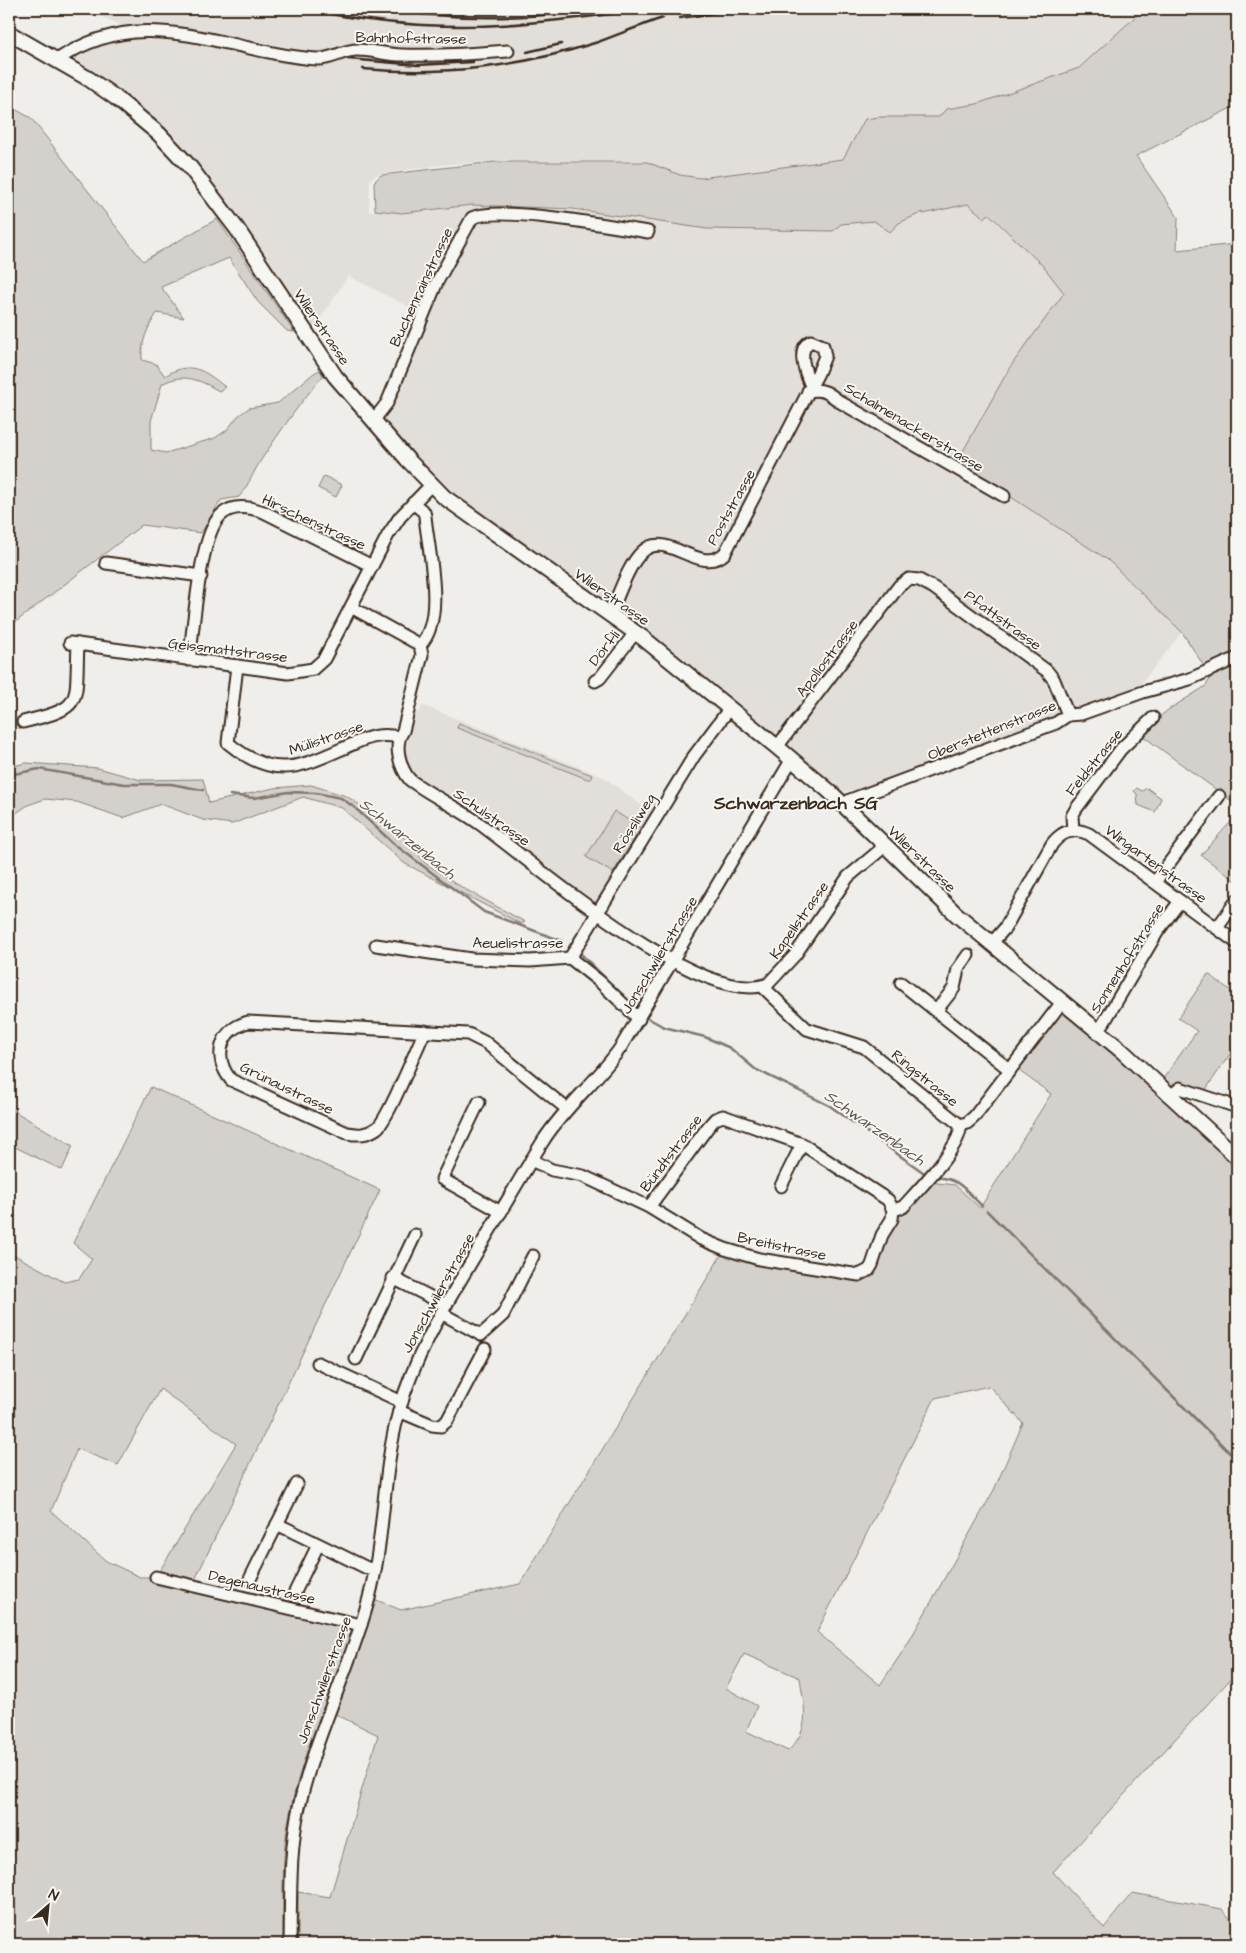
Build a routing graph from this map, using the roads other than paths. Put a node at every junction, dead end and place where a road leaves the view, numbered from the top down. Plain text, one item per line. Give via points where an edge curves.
1 (9, 33) edge
2 (508, 51) dead end
3 (57, 60) junction
4 (648, 232) dead end
5 (809, 389) joint
6 (373, 420) junction
7 (431, 484) junction
8 (1004, 496) dead end
9 (413, 503) junction
10 (106, 562) dead end
11 (372, 566) junction
12 (201, 576) junction
13 (899, 586) joint
14 (351, 607) junction
15 (610, 614) junction
16 (635, 633) junction
17 (420, 645) junction
18 (1237, 658) edge
19 (189, 660) junction
20 (237, 666) junction
21 (595, 681) dead end
22 (730, 708) junction
23 (1068, 715) junction
24 (1153, 718) dead end
25 (23, 722) dead end
26 (398, 737) junction
27 (778, 747) junction
28 (792, 759) junction
29 (1219, 796) dead end
30 (844, 805) junction
31 (1073, 830) junction
32 (885, 846) junction
33 (1155, 882) junction
34 (1237, 900) edge
35 (1180, 901) junction
36 (596, 913) junction
37 (1217, 928) junction
38 (1237, 943) edge
39 (991, 944) junction
40 (376, 945) dead end
41 (968, 955) dead end
42 (570, 958) junction
43 (673, 961) junction
44 (901, 983) dead end
45 (762, 986) junction
46 (1062, 1002) junction
47 (936, 1011) junction
48 (639, 1018) junction
49 (425, 1031) junction
50 (1099, 1031) junction
51 (1010, 1070) junction
52 (1171, 1096) junction
53 (479, 1102) dead end
54 (1237, 1107) edge
55 (568, 1109) junction
56 (960, 1125) junction
57 (802, 1144) junction
58 (1237, 1157) edge
59 (531, 1160) junction
60 (781, 1186) dead end
61 (649, 1207) junction
62 (893, 1210) junction
63 (501, 1212) junction
64 (415, 1235) dead end
65 (533, 1256) dead end
66 (393, 1278) junction
67 (444, 1309) junction
68 (485, 1349) dead end
69 (356, 1360) dead end
70 (318, 1364) dead end
71 (400, 1406) junction
72 (297, 1484) dead end
73 (277, 1524) junction
74 (318, 1545) junction
75 (374, 1569) junction
76 (156, 1577) dead end
77 (250, 1579) dead end
78 (294, 1594) dead end
79 (361, 1625) junction
80 (290, 1944) edge

1 - 3 main road, Wilerstrasse
2 - 3 street, Bahnhofstrasse via 451,56 356,50 319,60 180,27 134,24 109,28 89,37
3 - 6 main road, Wilerstrasse via 89,79 138,116 189,166 237,229 323,360
4 - 6 street, Buchenrainstrasse via 537,217 492,214 472,218 437,282 387,403
5 - 8 street, Schalmenackerstrasse via 828,392 840,402
5 - 15 street, Poststrasse via 725,553 710,560 665,546 649,546 634,562
6 - 7 main road, Wilerstrasse
7 - 9 street, Geissmattstrasse
7 - 15 main road, Wilerstrasse via 459,508
9 - 11 street, Geissmattstrasse via 388,535
9 - 17 street via 425,516 433,590 434,612
10 - 12 street
11 - 12 street, Hirschenstrasse via 266,513 242,508 221,514 213,524
11 - 14 street, Geissmattstrasse
12 - 19 street, Hirschenstrasse
13 - 23 street, Pfattstrasse via 909,579 919,580 1041,666 1054,680
13 - 27 street, Apollostrasse
14 - 17 street
14 - 20 street, Geissmattstrasse via 326,655 313,669 288,673
15 - 16 main road, Wilerstrasse
16 - 21 street, Dörfli
16 - 22 main road, Wilerstrasse
17 - 26 street, Schulstrasse via 420,664 403,731
18 - 23 street, Oberstettenstrasse via 1185,681 1081,714
19 - 20 street, Geissmattstrasse
19 - 25 street, Geissmattstrasse via 74,644 76,694 73,702 57,714
20 - 26 street, Mülistrasse via 228,743 264,766 295,767 361,740 388,735
22 - 27 main road, Wilerstrasse
22 - 36 street, Rössliweg via 694,756
23 - 30 street, Oberstettenstrasse via 1056,723
24 - 31 street, Feldstrasse via 1121,749 1076,809 1072,816
26 - 36 street, Schulstrasse via 399,759 410,780 479,823
27 - 28 main road, Wilerstrasse
28 - 30 main road, Wilerstrasse
28 - 43 street, Jonschwilerstrasse
29 - 33 street
30 - 32 main road, Wilerstrasse
31 - 33 street, Wingartenstrasse via 1089,834
31 - 39 street via 1063,833 1052,844 1005,928
32 - 39 main road, Wilerstrasse
32 - 45 street, Kapellstrasse via 848,877 789,962 774,980
33 - 35 street, Wingartenstrasse
34 - 37 street
35 - 37 street, Wingartenstrasse
35 - 50 street, Sonnenhofstrasse via 1158,931
36 - 42 street, Rössliweg
36 - 43 street, Schulstrasse
37 - 38 street, Wingartenstrasse
39 - 46 main road, Wilerstrasse
40 - 42 street, Aeuelistrasse via 471,959 530,961
41 - 47 street via 958,969 954,988
42 - 48 street, Aeuelistrasse
43 - 45 street via 726,984
43 - 48 street, Jonschwilerstrasse
44 - 47 street
45 - 56 street, Ringstrasse via 808,1029 864,1047
46 - 50 main road, Wilerstrasse
46 - 51 street, Ringstrasse
47 - 51 street
48 - 55 street, Jonschwilerstrasse via 600,1075
49 - 49 street, Grünaustrasse via 248,1022 228,1033 220,1060 231,1080 347,1134 359,1135 371,1132 385,1119
49 - 55 street, Grünaustrasse via 477,1037
50 - 52 main road, Wilerstrasse
51 - 56 street, Ringstrasse via 974,1118
52 - 54 street via 1180,1088
52 - 58 main road, Wilerstrasse
53 - 63 street via 442,1179
55 - 59 street, Jonschwilerstrasse
56 - 62 street via 958,1140 903,1207
57 - 60 street
57 - 61 street, Bündtstrasse via 736,1119 720,1117 712,1123
57 - 62 street, Bündtstrasse via 888,1200
59 - 61 street, Breitistrasse via 552,1170 583,1176
59 - 63 street, Jonschwilerstrasse
61 - 62 street, Breitistrasse via 701,1239 725,1249 759,1259 853,1275 864,1273 872,1265
63 - 67 street, Jonschwilerstrasse
64 - 66 street
65 - 67 street via 503,1315 481,1335
66 - 67 street
66 - 69 street
67 - 71 street, Jonschwilerstrasse via 424,1346
68 - 71 street via 447,1421 441,1426 432,1425
70 - 71 street
71 - 75 street, Jonschwilerstrasse via 389,1450
72 - 73 street
73 - 74 street
73 - 77 street
74 - 75 street
74 - 78 street
75 - 79 street, Jonschwilerstrasse
76 - 79 street, Degenaustrasse
79 - 80 street, Jonschwilerstrasse via 319,1739 298,1809

